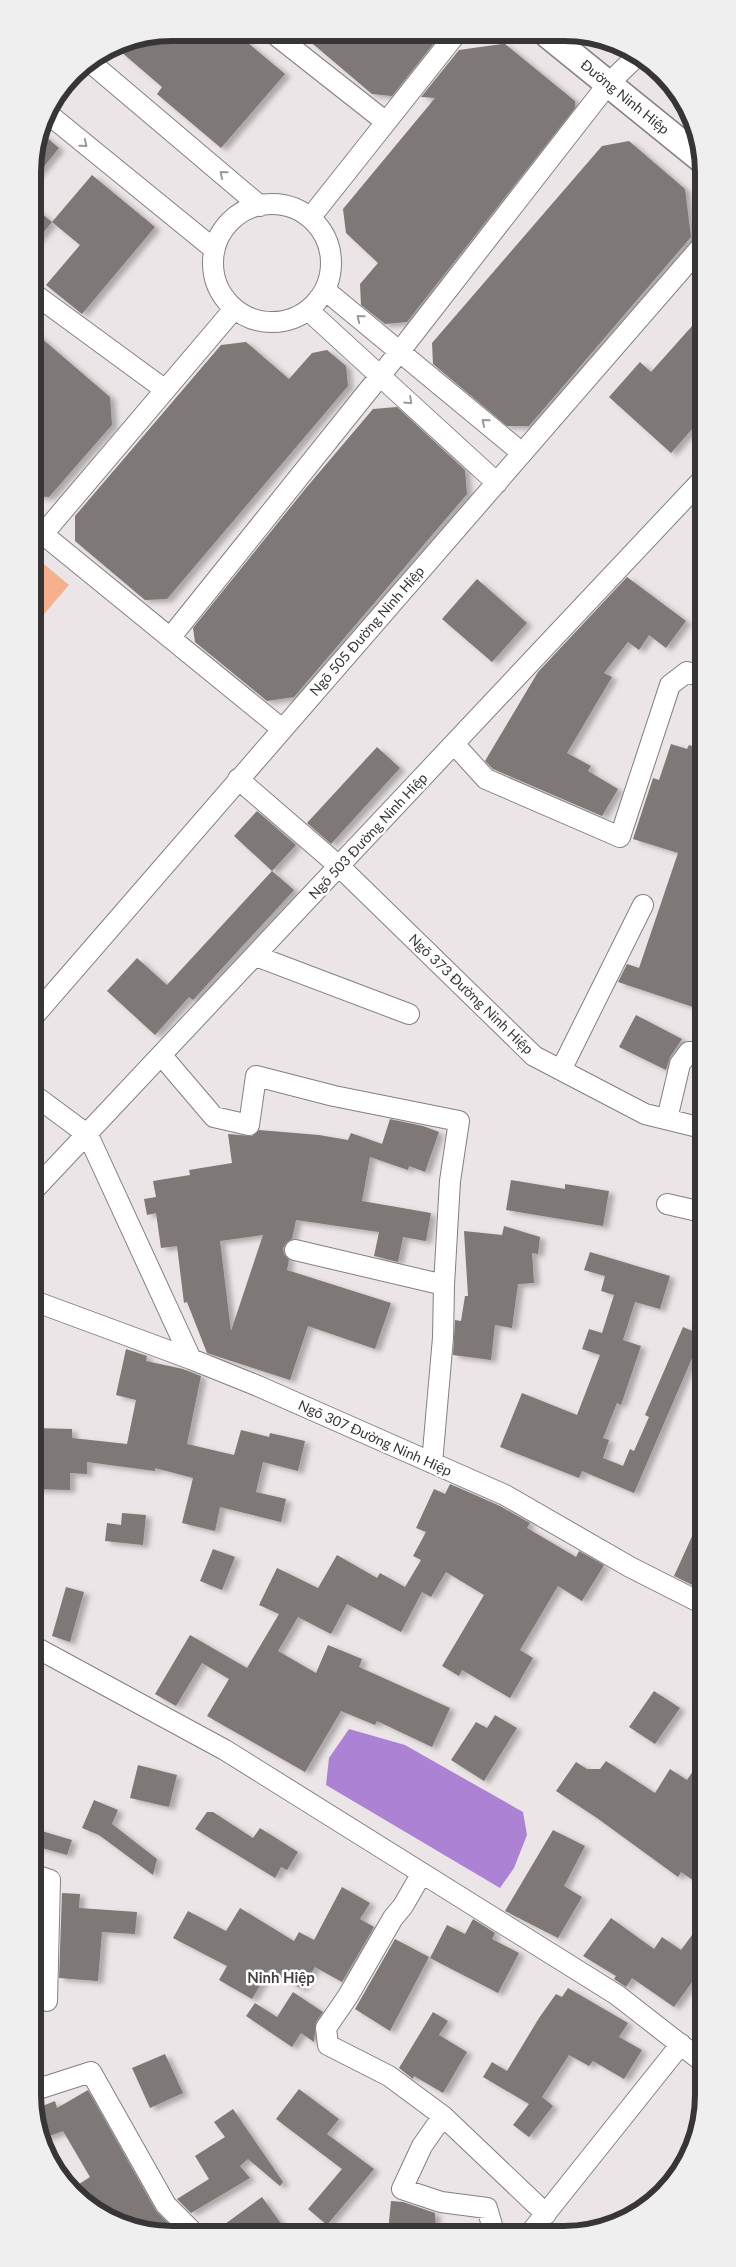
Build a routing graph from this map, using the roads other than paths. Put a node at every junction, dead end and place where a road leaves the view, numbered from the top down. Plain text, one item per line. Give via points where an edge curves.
1 (450, 41) edge
2 (555, 41) edge
3 (284, 42) edge
4 (632, 61) edge
5 (95, 66) edge
6 (608, 84) junction
7 (53, 118) edge
8 (386, 122) junction
9 (693, 152) edge
10 (260, 206) junction
11 (310, 218) junction
12 (214, 249) junction
13 (695, 254) edge
14 (325, 290) junction
15 (42, 300) edge
16 (234, 309) junction
17 (308, 310) junction
18 (400, 351) junction
19 (380, 375) junction
20 (164, 389) junction
21 (522, 453) junction
22 (496, 482) junction
23 (695, 488) edge
24 (42, 526) edge
25 (42, 533) edge
26 (170, 638) junction
27 (695, 675) edge
28 (282, 729) junction
29 (455, 745) junction
30 (238, 779) junction
31 (340, 867) junction
32 (643, 905) dead end
33 (256, 956) junction
34 (42, 1007) edge
35 (409, 1014) dead end
36 (695, 1052) edge
37 (162, 1056) junction
38 (561, 1070) junction
39 (42, 1100) edge
40 (667, 1119) junction
41 (695, 1126) edge
42 (88, 1134) junction
43 (41, 1182) edge
44 (668, 1204) dead end
45 (694, 1210) edge
46 (295, 1250) dead end
47 (444, 1285) junction
48 (41, 1304) edge
49 (191, 1359) junction
50 (432, 1463) junction
51 (694, 1600) edge
52 (41, 1651) edge
53 (422, 1874) junction
54 (41, 1877) edge
55 (46, 2001) dead end
56 (681, 2044) junction
57 (694, 2055) edge
58 (41, 2088) edge
59 (443, 2116) junction
60 (546, 2214) junction
61 (187, 2226) edge
62 (492, 2226) edge
63 (536, 2226) edge

1 - 8 street
2 - 6 main road, Đường Ninh Hiệp
3 - 8 street
4 - 6 street
10 -> 5 street
6 - 9 main road, Đường Ninh Hiệp
6 - 18 street
7 -> 12 street
8 - 11 street
10 - 11 street via 286,206
10 - 12 street via 236,217 226,226
11 - 14 street via 326,239 330,251 330,277
12 - 16 street via 218,288
13 - 21 street, Ngõ 505 Đường Ninh Hiệp
14 - 17 street
18 -> 14 street
15 - 20 street
16 - 17 street via 245,316 271,322 297,317
16 - 20 street
17 - 19 street
18 - 19 street
21 -> 18 street
19 -> 22 street
19 - 26 street
20 - 24 street
21 - 22 street, Ngõ 505 Đường Ninh Hiệp
22 - 28 street, Ngõ 505 Đường Ninh Hiệp
23 - 29 street, Ngõ 503 Đường Ninh Hiệp
25 - 26 street
26 - 28 street
27 - 29 street via 687,672 670,685 620,837 486,779
28 - 30 street, Ngõ 505 Đường Ninh Hiệp
29 - 31 street, Ngõ 503 Đường Ninh Hiệp
30 - 31 street, Ngõ 373 Đường Ninh Hiệp
30 - 34 street, Ngõ 505 Đường Ninh Hiệp
31 - 33 street, Ngõ 503 Đường Ninh Hiệp
31 - 38 street, Ngõ 373 Đường Ninh Hiệp via 534,1056
32 - 38 street
33 - 35 street
33 - 37 street, Ngõ 503 Đường Ninh Hiệp
36 - 40 street via 689,1052 680,1064
37 - 42 street, Ngõ 503 Đường Ninh Hiệp
37 - 47 street via 214,1117 248,1125 256,1076 334,1096 459,1121 450,1181
38 - 40 street, Ngõ 373 Đường Ninh Hiệp via 645,1114
39 - 42 street
40 - 41 street, Ngõ 373 Đường Ninh Hiệp
42 - 43 street, Ngõ 503 Đường Ninh Hiệp
42 - 49 street
44 - 45 street
46 - 47 street
47 - 50 street via 443,1338
48 - 49 street, Ngõ 307 Đường Ninh Hiệp
49 - 50 street, Ngõ 307 Đường Ninh Hiệp
50 - 51 street, Ngõ 307 Đường Ninh Hiệp via 505,1495 630,1567
52 - 53 street via 225,1750
53 - 56 street via 617,1995
53 - 59 street via 326,2028 328,2045 389,2076
54 - 55 street via 50,1880
56 - 57 street
56 - 60 street
58 - 61 street via 91,2072 166,2205
59 - 60 street
59 - 62 street via 422,2146 402,2189 441,2202 487,2208
60 - 63 street

